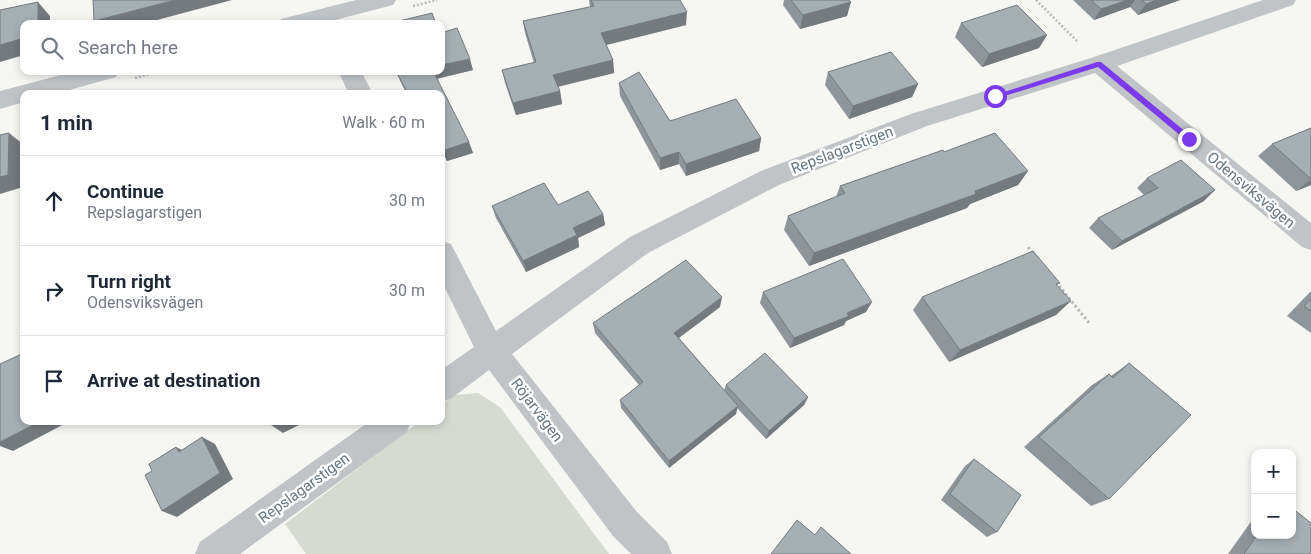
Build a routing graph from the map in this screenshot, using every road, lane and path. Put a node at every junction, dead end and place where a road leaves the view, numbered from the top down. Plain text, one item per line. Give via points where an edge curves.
1 (384, 0) edge
2 (1036, 0) edge
3 (1285, 0) edge
4 (322, 20) edge
5 (1099, 64) junction
6 (93, 75) edge
7 (351, 75) edge
8 (37, 90) edge
9 (359, 90) edge
10 (20, 95) edge
11 (0, 100) edge
12 (1311, 239) edge
13 (1028, 246) dead end
14 (1034, 254) edge
15 (445, 260) edge
16 (1053, 278) edge
17 (1090, 324) dead end
18 (491, 350) junction
19 (445, 385) edge
20 (390, 425) edge
21 (212, 554) edge
22 (656, 554) edge

1 - 4 street
2 - 5 path
3 - 5 street, Repslagarstigen
5 - 12 street, Odensviksvägen
5 - 18 street, Repslagarstigen via 919,120 770,178 639,245
6 - 8 street
7 - 9 street
10 - 11 street
13 - 14 path
15 - 18 street, Röjarvägen
16 - 17 path
18 - 19 street, Repslagarstigen
18 - 22 street, Röjarvägen via 625,524
20 - 21 street, Repslagarstigen

